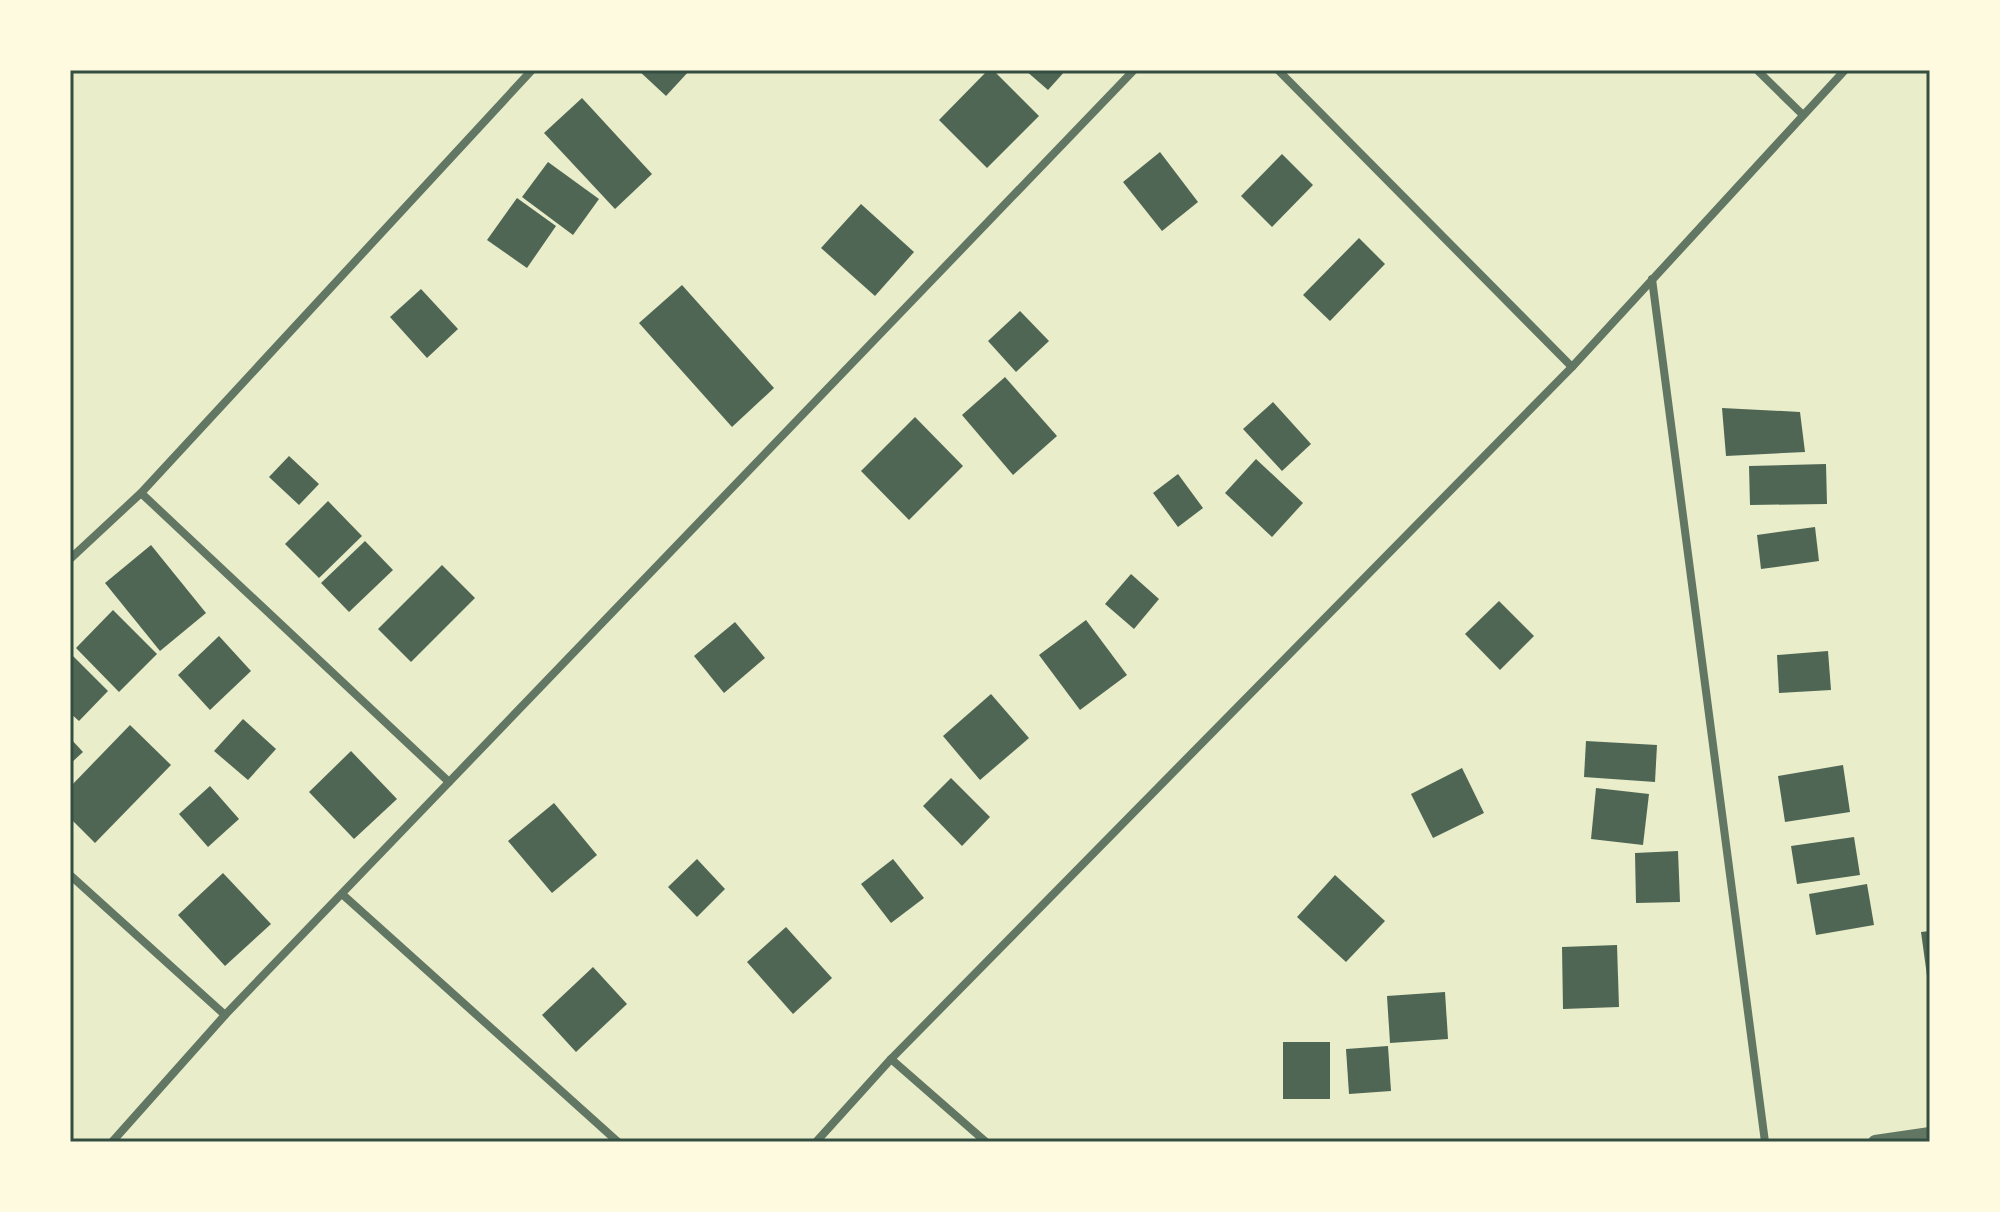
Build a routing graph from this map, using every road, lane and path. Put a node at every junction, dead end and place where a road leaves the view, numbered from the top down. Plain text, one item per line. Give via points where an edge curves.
1 (532, 70) edge
2 (1134, 70) edge
3 (1278, 70) edge
4 (1757, 70) edge
5 (1845, 70) edge
6 (1803, 115) junction
7 (1652, 279) junction
8 (1572, 367) junction
9 (141, 493) junction
10 (70, 559) edge
11 (449, 782) junction
12 (70, 875) edge
13 (342, 894) junction
14 (225, 1015) junction
15 (891, 1059) junction
16 (1930, 1134) edge
17 (112, 1142) edge
18 (618, 1142) edge
19 (816, 1142) edge
20 (986, 1142) edge
21 (1765, 1142) edge
22 (1875, 1142) edge

1 - 9 street
2 - 11 street
3 - 8 street
4 - 6 street
5 - 6 street
6 - 7 street
7 - 8 street
7 - 21 street
8 - 15 street
9 - 10 street
9 - 11 street
11 - 13 street
12 - 14 street
13 - 14 street
13 - 18 street
14 - 17 street
15 - 19 street
15 - 20 street
16 - 22 street

